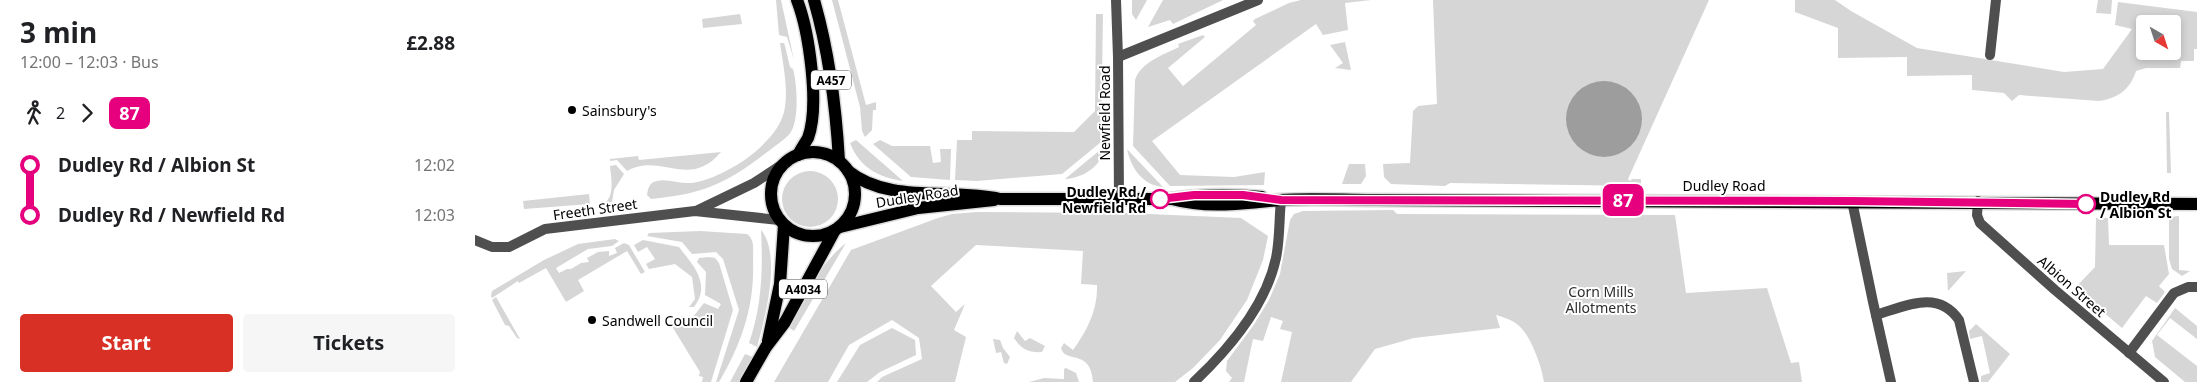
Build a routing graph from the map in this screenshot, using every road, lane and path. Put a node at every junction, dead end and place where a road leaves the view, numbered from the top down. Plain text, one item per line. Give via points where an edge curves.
1 (797, 0) edge
2 (814, 0) edge
3 (1115, 0) edge
4 (1258, 0) edge
5 (1996, 0) edge
6 (1989, 55) dead end
7 (1118, 57) junction
8 (798, 155) junction
9 (785, 162) junction
10 (843, 166) junction
11 (1000, 199) junction
12 (1119, 200) junction
13 (1281, 200) junction
14 (1852, 201) junction
15 (1978, 202) junction
16 (2197, 204) edge
17 (695, 211) junction
18 (782, 222) junction
19 (837, 228) junction
20 (475, 240) edge
21 (2197, 287) edge
22 (1876, 315) junction
23 (767, 347) junction
24 (2129, 352) junction
25 (746, 382) edge
26 (1195, 382) edge
27 (1891, 382) edge
28 (1974, 382) edge
29 (2164, 382) edge

1 - 8 main road, A457 via 810,57 812,101 808,137
2 - 10 main road, A457 via 824,32
3 - 7 street, Newfield Road
4 - 7 street, Newfield Road
5 - 6 street
7 - 12 street, Newfield Road
8 - 9 main road
8 - 10 main road via 818,152 829,155
9 - 17 street, Freeth Street via 754,183
9 - 18 main road via 775,176 770,200
10 - 11 main road, Dudley Road via 863,181 894,190 978,194
10 - 19 main road, A457 via 854,182 855,199 849,216
11 - 12 main road, Dudley Road
11 - 19 main road, Dudley Road via 918,208
12 - 13 main road, Dudley Road via 1172,199 1194,195 1243,195
13 - 14 main road, Dudley Road
13 - 26 street via 1277,256 1264,290 1234,339
14 - 15 main road, Dudley Road
14 - 22 street
15 - 16 main road, Dudley Road
15 - 24 street, Albion Street via 1980,223
17 - 18 street, Freeth Street
17 - 20 street, Freeth Street via 545,229 509,247
18 - 19 main road via 794,232 808,236 820,236
18 - 23 main road, A4034 via 780,284
19 - 23 main road, A4034 via 785,322
21 - 24 street via 2174,293
22 - 27 street
22 - 28 street via 1926,302 1944,305 1959,320
23 - 25 main road, A4034
24 - 29 street, Albion Street

